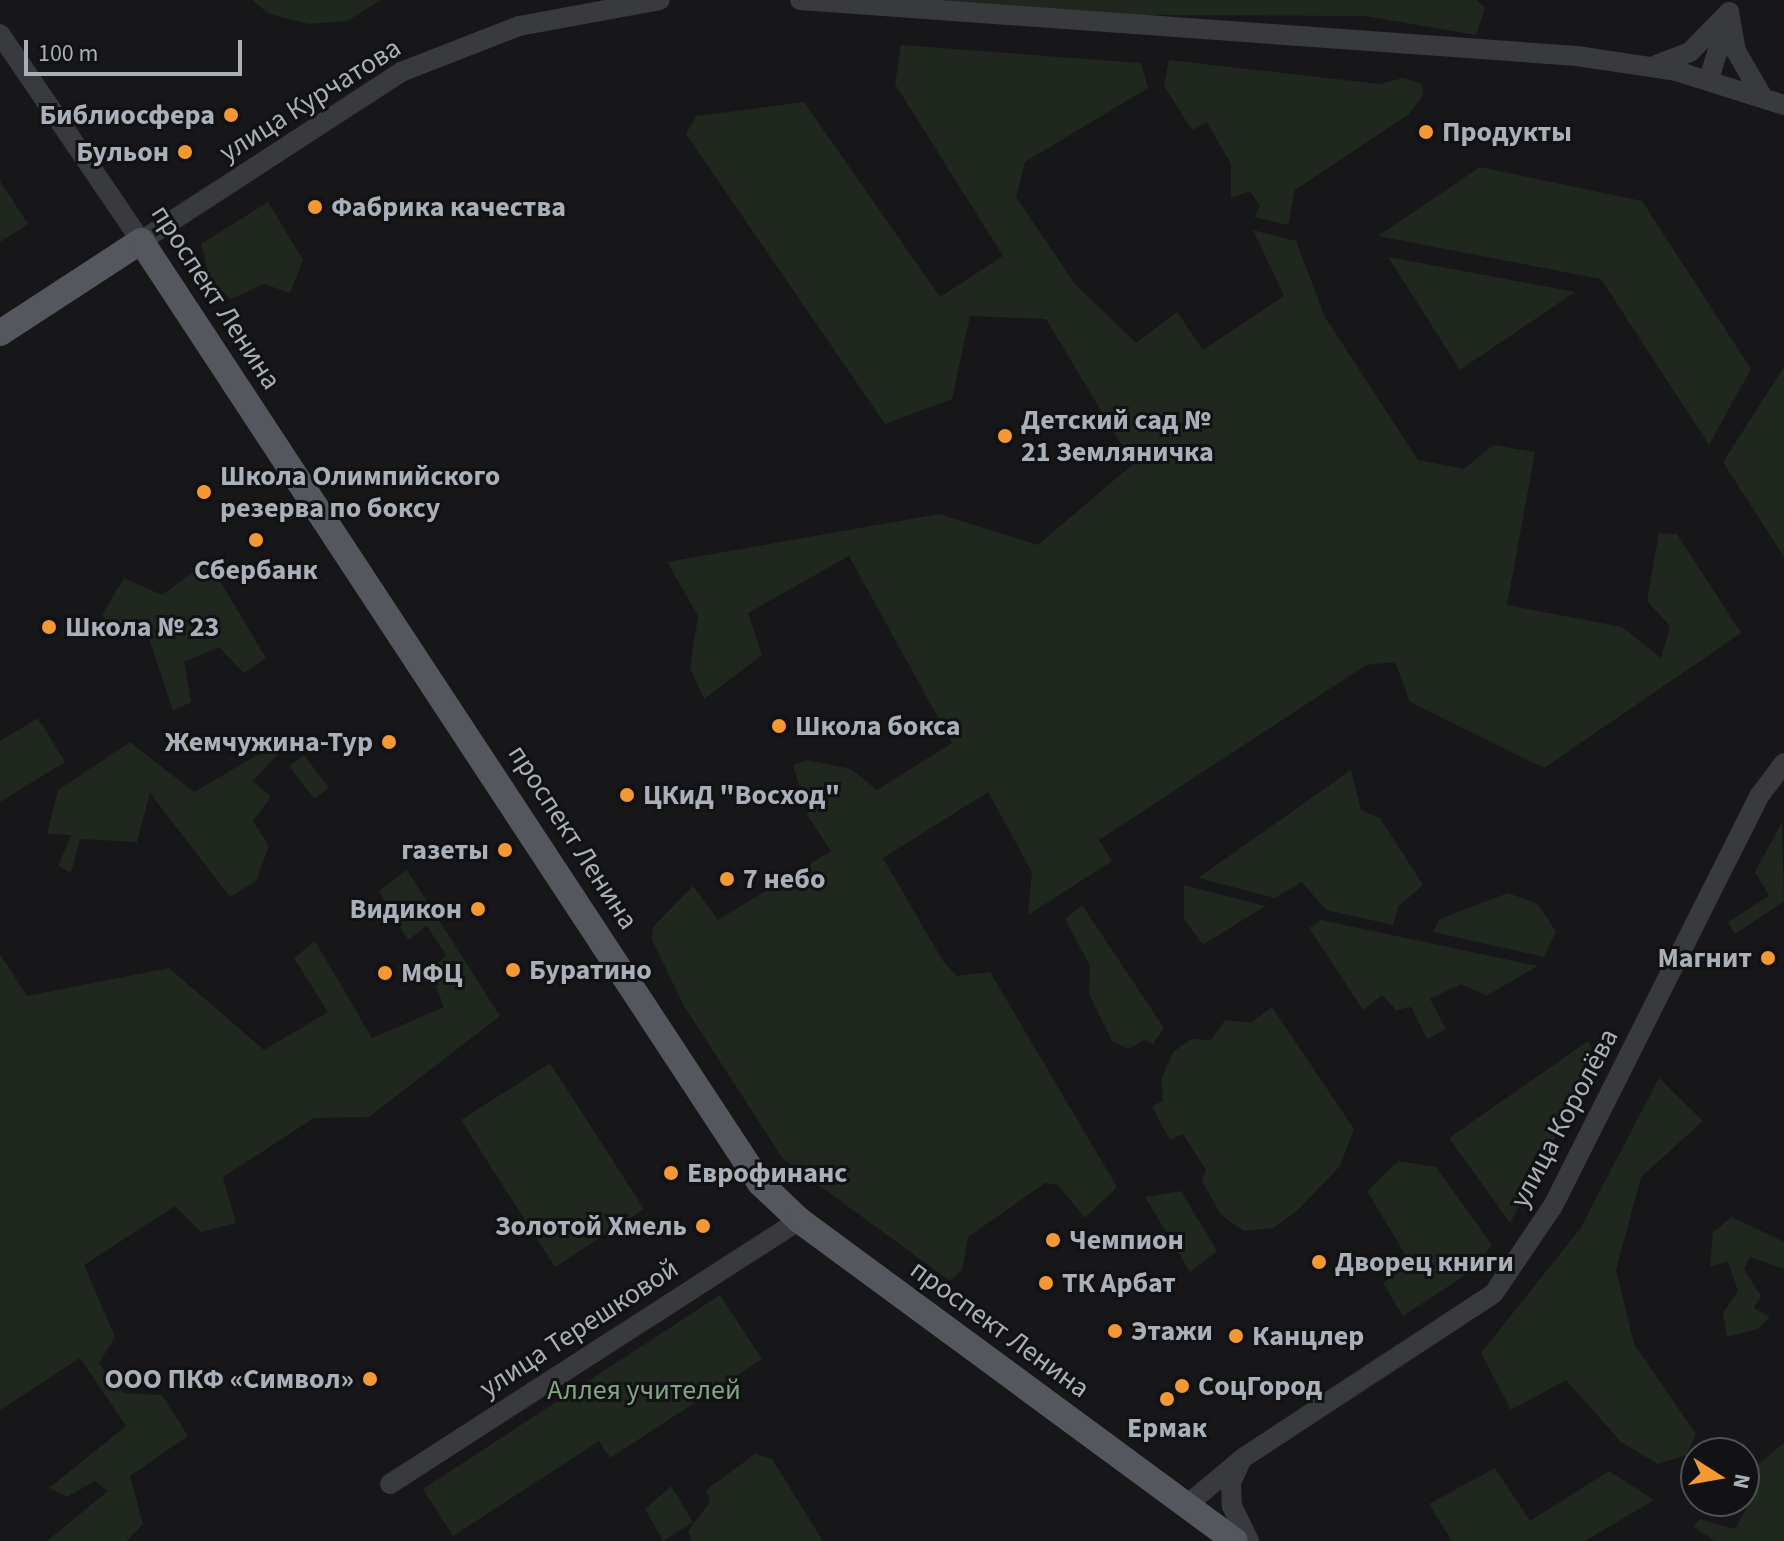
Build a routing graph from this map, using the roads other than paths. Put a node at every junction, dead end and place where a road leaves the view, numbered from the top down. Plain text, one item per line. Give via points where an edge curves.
1 (660, 0) edge
2 (800, 0) edge
3 (1731, 6) edge
4 (0, 34) edge
5 (1652, 66) junction
6 (1709, 79) junction
7 (1762, 96) junction
8 (1784, 105) edge
9 (141, 241) junction
10 (0, 333) edge
11 (1784, 763) edge
12 (799, 1220) junction
13 (1243, 1458) junction
14 (390, 1484) dead end
15 (1187, 1505) junction
16 (1235, 1541) edge
17 (1249, 1541) edge

1 - 9 street, улица Курчатова via 519,26 401,72
2 - 5 street
3 - 5 street via 1690,52
3 - 6 street
3 - 7 street via 1736,51
4 - 9 street, проспект Ленина
5 - 6 street
6 - 7 street
7 - 8 street
9 - 10 main road
9 - 12 main road, проспект Ленина via 760,1183
11 - 13 street, улица Королёва via 1760,795 1553,1206 1494,1293
12 - 14 street, улица Терешковой
12 - 15 main road, проспект Ленина
13 - 15 street, улица Королёва
13 - 17 street via 1231,1482 1232,1506
15 - 16 main road, проспект Ленина

